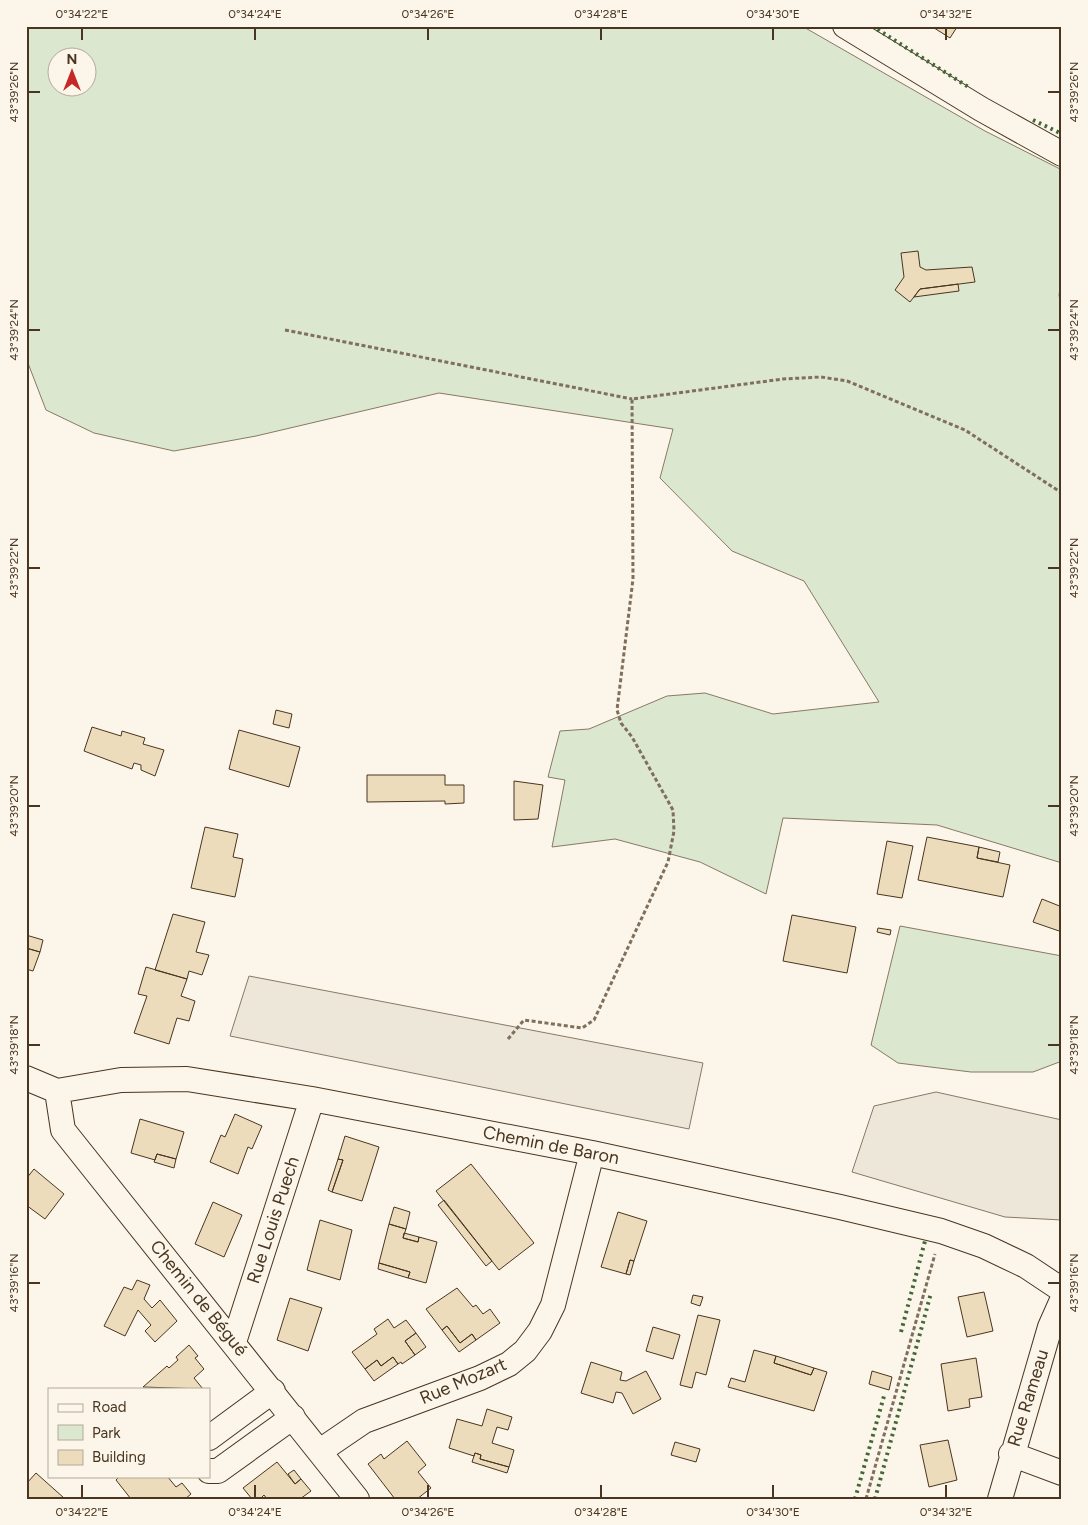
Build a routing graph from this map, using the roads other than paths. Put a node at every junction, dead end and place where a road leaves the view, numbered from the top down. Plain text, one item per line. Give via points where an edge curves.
1 (845, 26) edge
2 (1062, 154) edge
3 (26, 1078) edge
4 (57, 1091) junction
5 (312, 1099) junction
6 (592, 1153) junction
7 (1062, 1290) edge
8 (1062, 1300) edge
9 (234, 1342) junction
10 (273, 1391) junction
11 (293, 1417) junction
12 (210, 1437) edge
13 (320, 1451) junction
14 (1011, 1454) junction
15 (210, 1471) edge
16 (1062, 1473) edge
17 (357, 1499) edge
18 (1000, 1499) edge

1 - 2 street
3 - 4 street
4 - 5 street, Chemin de Baron via 89,1084 153,1078 187,1079
4 - 9 street, Chemin de Bégué via 63,1130
5 - 6 street, Chemin de Baron
5 - 9 street, Rue Louis Puech
6 - 7 street, Chemin de Baron via 941,1231 984,1246 1026,1266
6 - 13 street, Rue Mozart via 554,1305 524,1351 509,1364 480,1378 364,1421
8 - 14 street, Rue Rameau via 1050,1327
9 - 10 street, Chemin de Bégué
10 - 11 street, Chemin de Bégué
10 - 12 street
11 - 13 street, Chemin de Bégué
11 - 15 street via 218,1471
13 - 17 street, Chemin de Bégué
14 - 16 street
14 - 18 street, Rue Rameau

